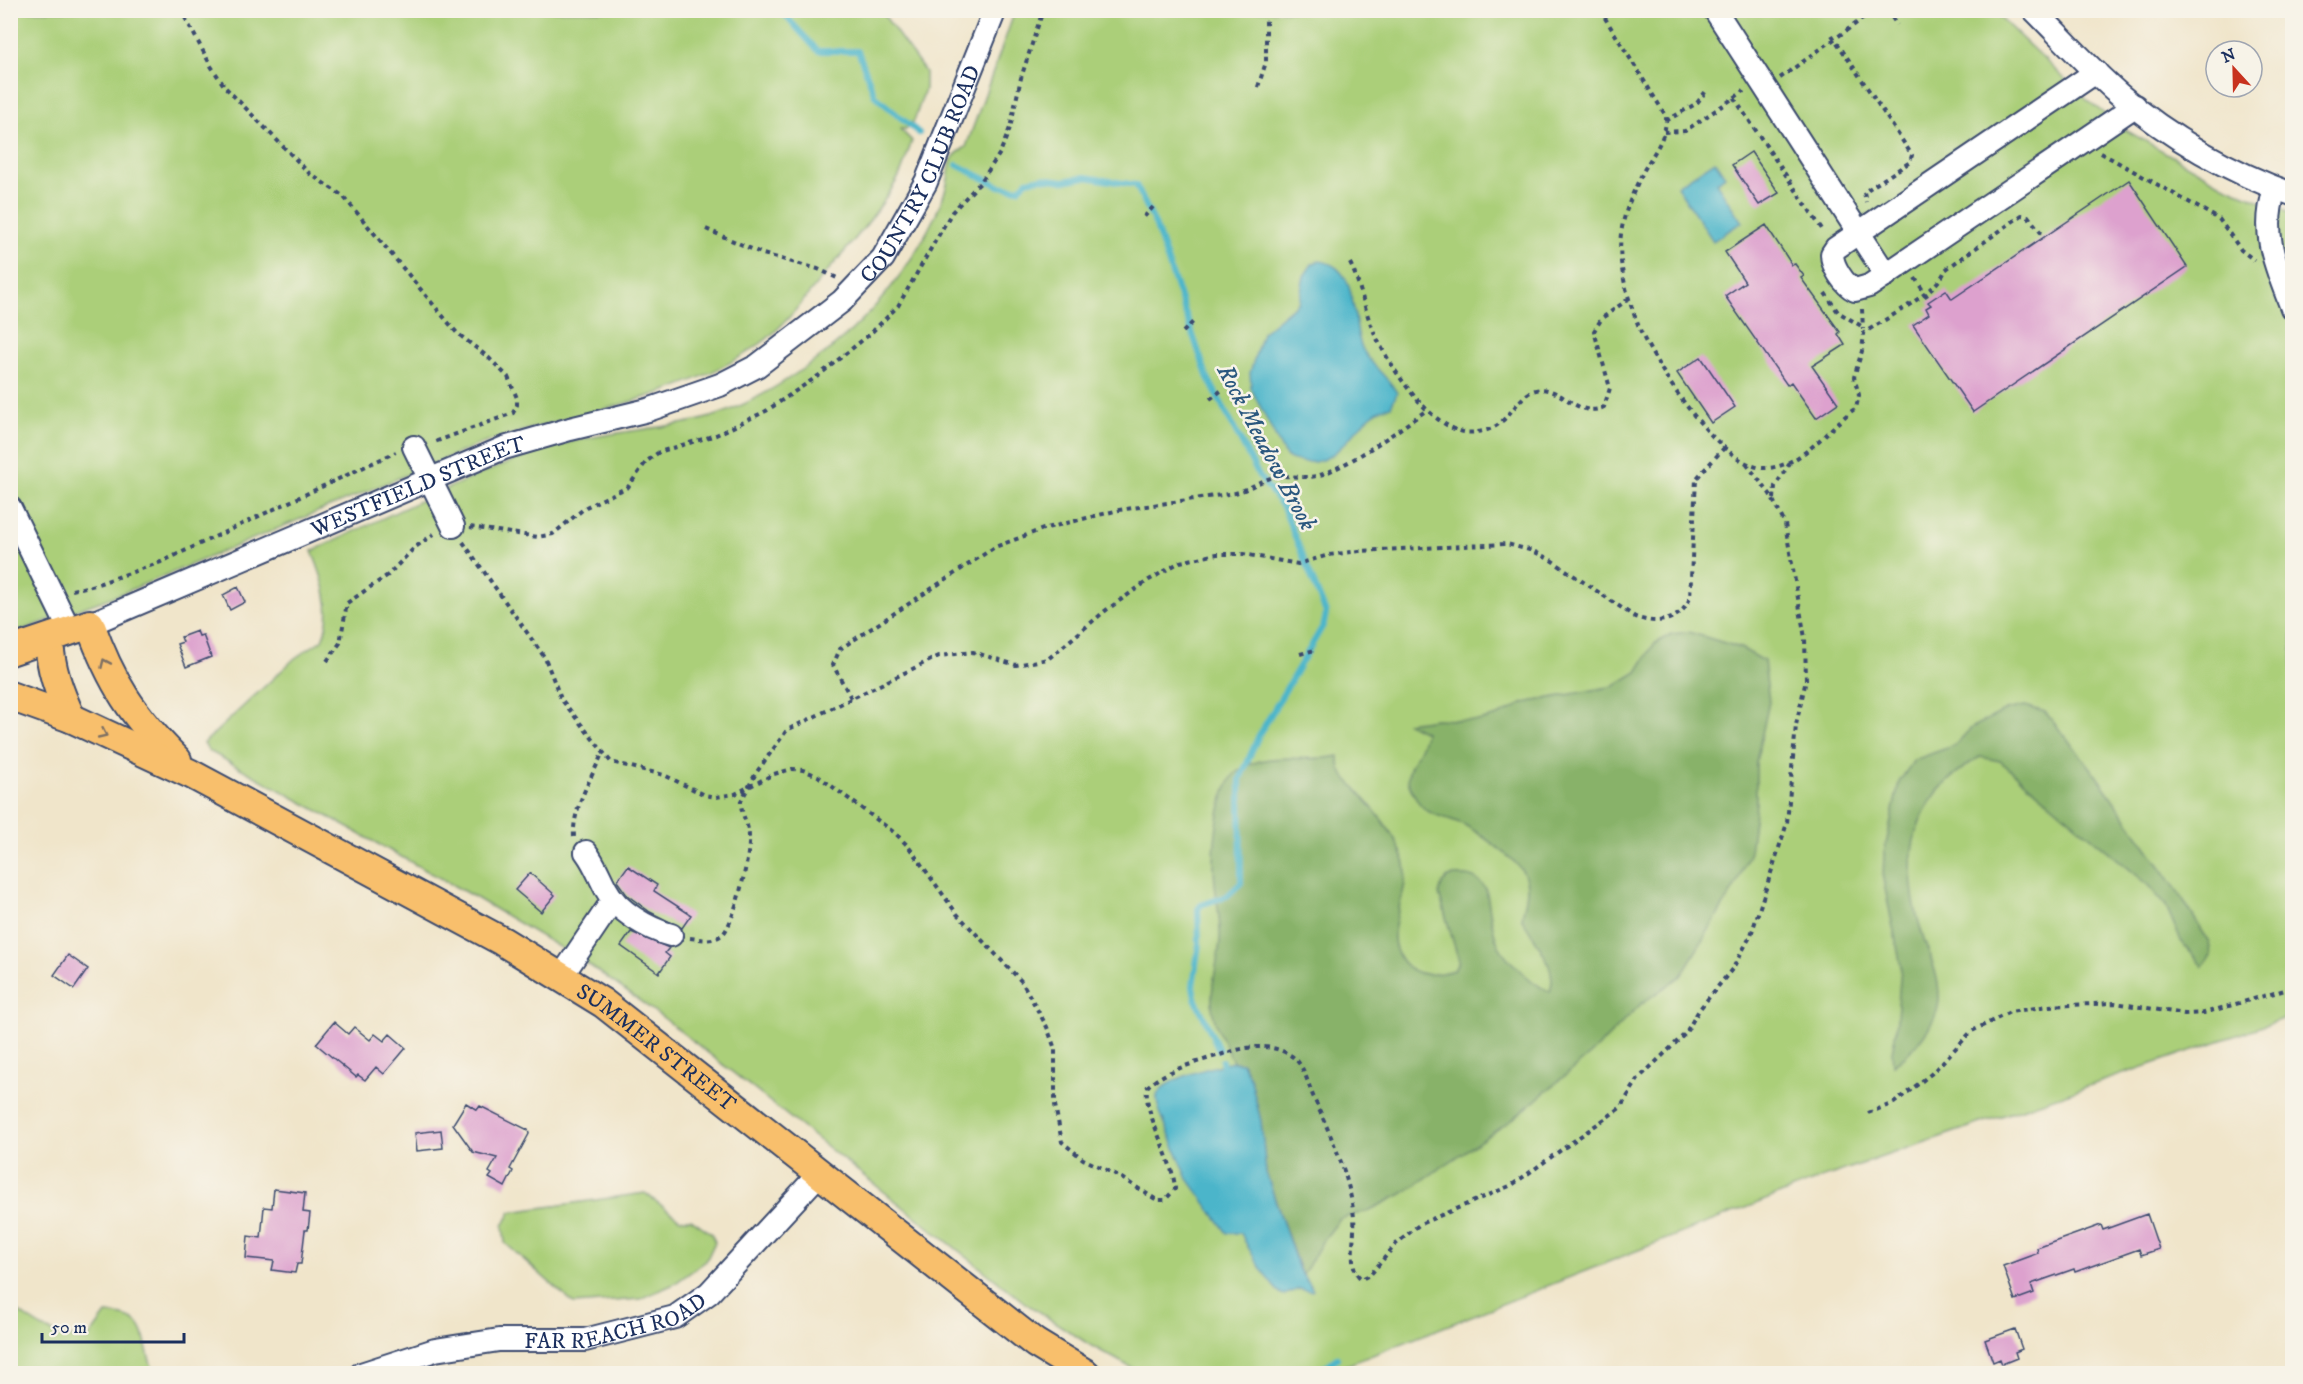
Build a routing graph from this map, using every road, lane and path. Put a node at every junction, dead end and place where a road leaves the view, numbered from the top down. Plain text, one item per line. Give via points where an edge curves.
1 (181, 10) edge
2 (995, 10) edge
3 (1043, 10) edge
4 (1266, 10) edge
5 (1600, 10) edge
6 (1715, 10) edge
7 (1887, 10) edge
8 (2034, 10) edge
9 (1871, 12) edge
10 (1897, 25) dead end
11 (1833, 37) junction
12 (2096, 72) junction
13 (1762, 85) junction
14 (1258, 87) dead end
15 (1706, 91) dead end
16 (1734, 98) junction
17 (2135, 106) junction
18 (1666, 121) junction
19 (1664, 132) junction
20 (2082, 142) junction
21 (2284, 192) edge
22 (1154, 206) dead end
23 (1144, 217) dead end
24 (1878, 221) junction
25 (706, 229) dead end
26 (1858, 234) junction
27 (2042, 234) dead end
28 (1830, 241) dead end
29 (2274, 260) junction
30 (1905, 262) junction
31 (1350, 263) dead end
32 (1886, 275) junction
33 (855, 288) junction
34 (1925, 293) junction
35 (1630, 298) junction
36 (1928, 298) dead end
37 (1837, 300) dead end
38 (1867, 302) dead end
39 (1862, 305) junction
40 (1854, 306) dead end
41 (2292, 308) edge
42 (819, 320) joint
43 (1194, 321) dead end
44 (1863, 330) junction
45 (1183, 332) dead end
46 (1222, 390) dead end
47 (1209, 399) dead end
48 (1427, 410) junction
49 (414, 447) junction
50 (1724, 448) junction
51 (1792, 460) junction
52 (1744, 461) junction
53 (429, 478) junction
54 (1776, 506) junction
55 (10, 508) edge
56 (453, 526) junction
57 (51, 589) junction
58 (70, 631) junction
59 (1315, 650) dead end
60 (10, 651) edge
61 (1300, 654) dead end
62 (327, 662) dead end
63 (10, 696) edge
64 (851, 698) junction
65 (71, 718) junction
66 (603, 754) junction
67 (191, 774) junction
68 (748, 787) junction
69 (586, 852) joint
70 (613, 900) junction
71 (671, 935) joint
72 (561, 977) junction
73 (2292, 988) edge
74 (1868, 1113) dead end
75 (819, 1174) junction
76 (362, 1374) edge
77 (1086, 1374) edge

1 - 49 path via 225,87 310,174 343,196 457,333 489,358 513,387 517,405 513,413
2 - 33 street, COUNTRY CLUB ROAD via 926,182 883,258
3 - 56 path via 1006,140 980,183 952,212 898,306 851,350 766,411 716,435 658,452 645,462 628,487 586,507 547,537
4 - 14 path via 1266,62
5 - 18 path via 1662,107
6 - 13 street
7 - 10 path
8 - 12 street
9 - 11 path
11 - 13 path
11 - 24 path via 1911,154 1910,162 1864,192 1864,199
12 - 17 street
12 - 24 street
13 - 16 path
13 - 26 street
15 - 18 path via 1697,103
16 - 19 path via 1685,131
16 - 28 path
17 - 20 street
17 - 21 street via 2188,143
18 - 19 path
19 - 35 path via 1624,217 1620,244
20 - 29 path via 2211,213 2252,259 2264,263
20 - 30 street
21 - 29 street via 2267,219
22 - 23 path
24 - 26 street
25 - 33 path via 764,254 818,269
26 - 32 street
26 - 32 street via 1832,254 1833,263 1848,286 1858,290
27 - 34 path via 2022,214 1945,270 1942,279
29 - 41 street
30 - 32 street
30 - 34 path
31 - 48 path via 1381,346
33 - 42 street, COUNTRY CLUB ROAD
34 - 36 path
34 - 44 path
35 - 48 path via 1596,326 1595,336 1610,388 1604,407 1582,409 1550,391 1536,390 1526,395 1498,425 1472,432 1460,432
35 - 50 path via 1653,356 1699,421
37 - 44 path via 1830,290 1825,292 1838,312
38 - 39 path
39 - 40 path
39 - 44 path
42 - 53 street, WESTFIELD STREET via 757,366 720,385 648,410 504,448
43 - 45 path
44 - 51 path via 1854,377 1859,396 1856,408
46 - 47 path
48 - 64 path via 1333,470 1305,478 1268,479 1235,493 1119,510 1043,529 995,547 840,649 833,665
49 - 53 street
49 - 57 path via 150,566 75,590
50 - 52 path
50 - 64 path via 1696,479 1690,598 1682,612 1670,619 1650,622 1635,617 1551,560 1518,546 1415,546 1341,553 1301,564 1229,553 1190,559 1149,580 1048,659 1016,665 973,652 951,653
51 - 52 path via 1764,469
51 - 54 path via 1775,486
52 - 54 path
53 - 56 street
53 - 58 street, WESTFIELD STREET
54 - 68 path via 1788,533 1805,638 1806,680 1796,725 1785,832 1756,922 1739,958 1685,1034 1645,1071 1625,1102 1608,1118 1498,1194 1420,1224 1362,1279 1354,1266 1354,1218 1337,1148 1305,1073 1289,1054 1263,1047 1232,1051 1163,1076 1148,1086 1147,1103 1174,1183 1171,1195 1157,1200 1083,1160 1062,1142 1055,1105 1055,1048 1047,1027 1022,982 957,914 908,846 867,810 803,770 774,774
55 - 57 street
56 - 62 path via 438,531 414,548 388,575 347,603 340,643
56 - 66 path via 545,658 561,699
57 - 58 street
58 - 60 main road, WESTFIELD STREET
58 - 65 main road via 50,657 57,688
67 -> 58 main road, SUMMER STREET via 148,731 124,700 110,673
59 - 61 path
63 - 65 main road, SUMMER STREET
64 - 68 path via 787,730
65 -> 67 main road, SUMMER STREET
66 - 68 path via 620,766 664,775 705,795 726,797
66 - 69 path via 573,827 574,837
67 - 72 main road, SUMMER STREET via 502,941
68 - 71 path via 741,806 749,843 732,921 723,934 709,940
69 - 70 street
70 - 71 street
70 - 72 street
72 - 75 main road, SUMMER STREET via 617,1014
73 - 74 path via 2204,1013 2185,1014 2115,1003 2010,1012 1972,1031 1931,1074 1894,1103
75 - 76 street, FAR REACH ROAD via 709,1293 675,1317 585,1340 500,1340 435,1350
75 - 77 main road, SUMMER STREET via 1035,1343

